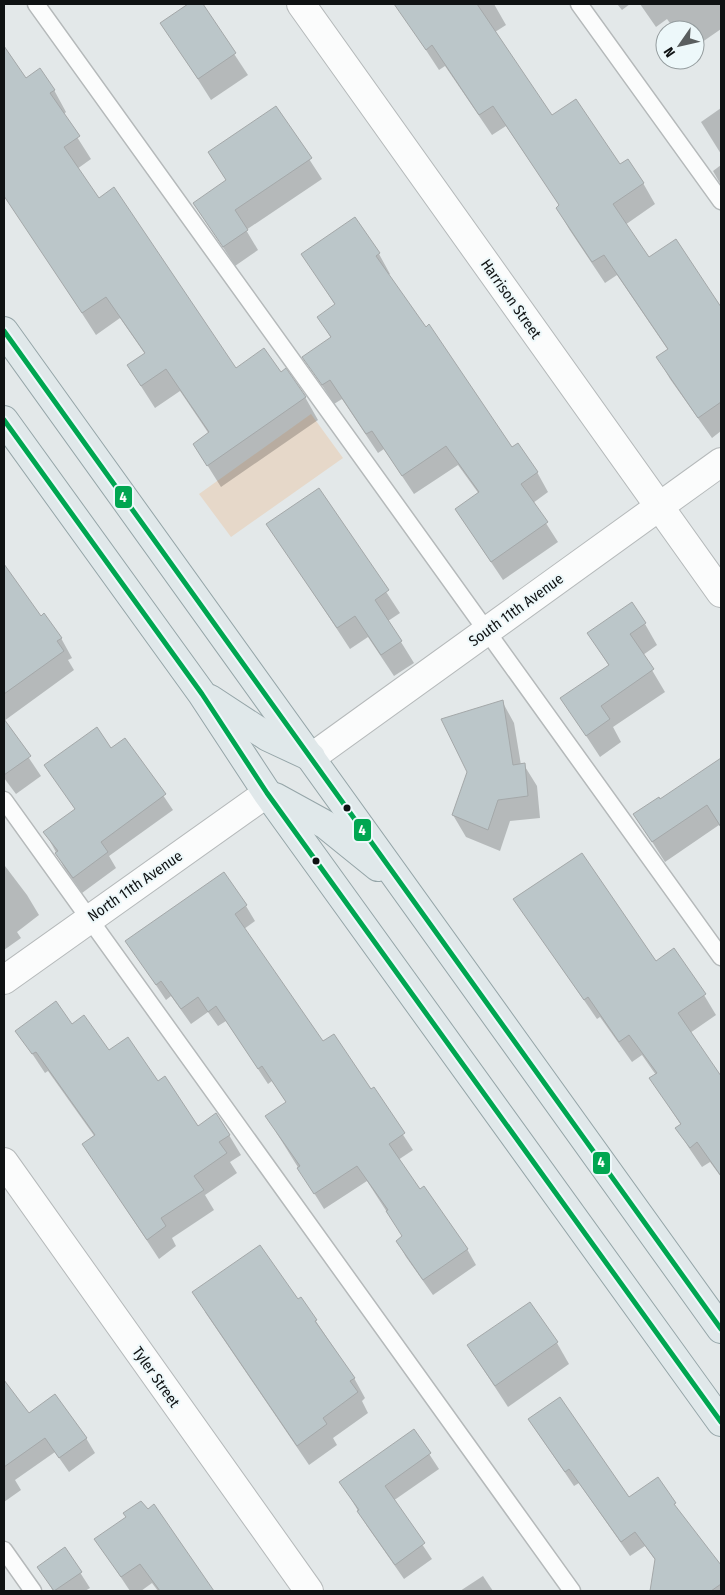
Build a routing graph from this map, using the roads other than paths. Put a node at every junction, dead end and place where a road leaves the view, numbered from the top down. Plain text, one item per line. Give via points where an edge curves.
1 (36, 4) edge
2 (301, 4) edge
3 (579, 4) edge
4 (721, 201) edge
5 (4, 330) edge
6 (4, 420) edge
7 (721, 462) edge
8 (659, 507) junction
9 (721, 593) edge
10 (486, 632) junction
11 (202, 694) junction
12 (312, 757) junction
13 (267, 793) junction
14 (4, 800) edge
15 (412, 898) junction
16 (88, 918) junction
17 (721, 957) edge
18 (4, 980) edge
19 (4, 1162) edge
20 (721, 1329) edge
21 (721, 1422) edge
22 (4, 1550) edge
23 (33, 1591) edge
24 (309, 1591) edge
25 (572, 1591) edge

1 - 10 lane
2 - 8 street, Harrison Street
3 - 4 lane
5 - 12 main road
6 - 11 main road
7 - 8 street, South 11th Avenue
8 - 9 street, Harrison Street
8 - 10 street, South 11th Avenue
10 - 12 street, South 11th Avenue
10 - 17 lane
11 - 12 main road via 268,737
11 - 13 main road
12 - 15 main road
13 - 15 main road via 326,826 366,855
13 - 16 street, North 11th Avenue
13 - 21 main road
14 - 16 lane
15 - 20 main road
16 - 18 street, North 11th Avenue
16 - 25 lane
19 - 24 street, Tyler Street
22 - 23 lane

